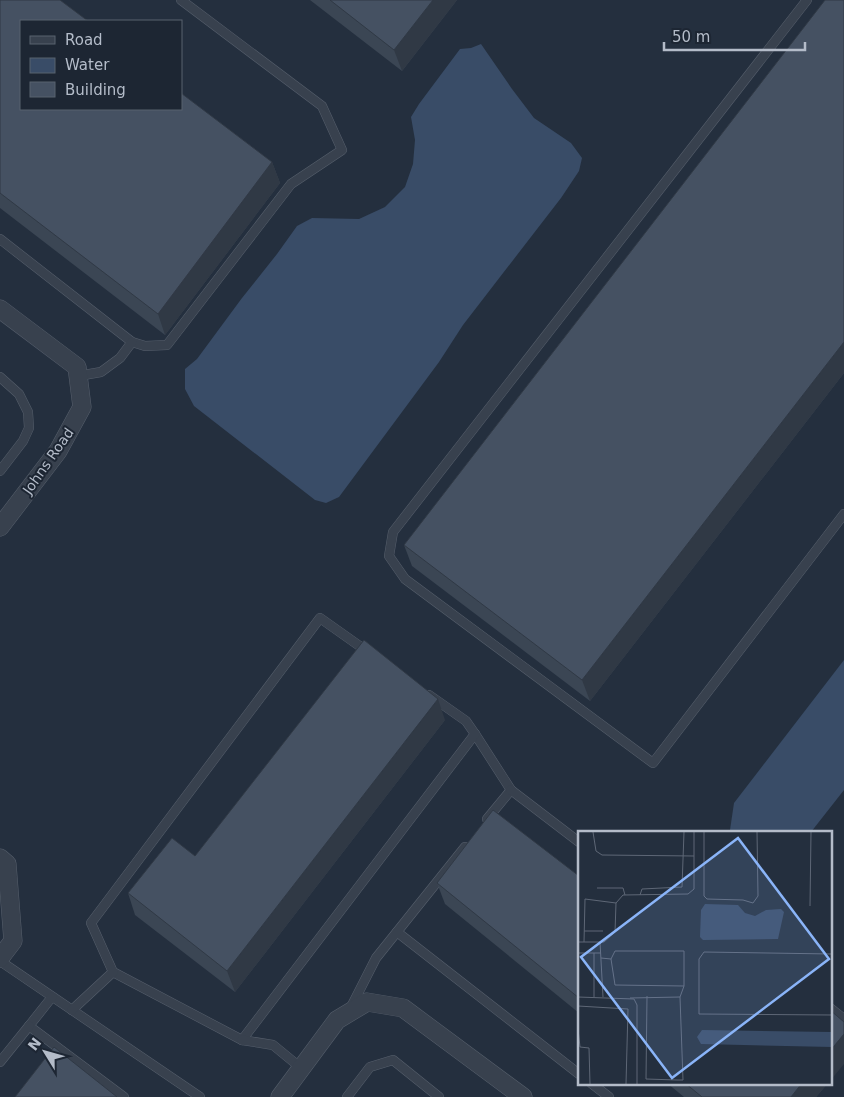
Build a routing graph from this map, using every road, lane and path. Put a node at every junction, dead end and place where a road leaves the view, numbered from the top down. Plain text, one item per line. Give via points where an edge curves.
1 (181, 0) edge
2 (807, 0) edge
3 (0, 239) edge
4 (0, 308) edge
5 (132, 342) junction
6 (78, 376) junction
7 (0, 377) edge
8 (0, 471) edge
9 (844, 514) edge
10 (0, 527) edge
11 (372, 655) edge
12 (419, 688) edge
13 (476, 734) junction
14 (511, 790) junction
15 (481, 827) edge
16 (578, 841) edge
17 (469, 842) edge
18 (0, 858) edge
19 (397, 932) junction
20 (0, 959) edge
21 (113, 972) junction
22 (52, 997) junction
23 (72, 1010) junction
24 (832, 1010) edge
25 (348, 1014) junction
26 (844, 1019) edge
27 (29, 1026) junction
28 (242, 1040) junction
29 (0, 1062) edge
30 (301, 1068) junction
31 (578, 1073) edge
32 (592, 1084) edge
33 (124, 1097) edge
34 (200, 1097) edge
35 (280, 1097) edge
36 (347, 1097) edge
37 (439, 1097) edge
38 (523, 1097) edge
39 (609, 1097) edge

1 - 5 lane via 322,106 342,150 292,184 167,345 145,346
2 - 9 lane via 393,532 389,556 404,579 653,763
3 - 5 lane
4 - 6 street, Johns Road via 77,367
5 - 6 lane via 120,358 101,372
6 - 10 street, Johns Road via 82,408 58,451
7 - 8 lane via 19,394 28,412 29,428
11 - 21 lane via 320,618 91,923
12 - 13 lane via 466,721
13 - 14 lane
13 - 28 lane
14 - 15 lane
14 - 16 lane
17 - 19 lane
18 - 20 street via 7,864 13,941
19 - 25 lane via 376,958
19 - 31 lane
20 - 22 lane
21 - 23 lane
21 - 28 lane
22 - 23 lane
22 - 27 lane
23 - 34 lane
24 - 26 lane
25 - 30 street via 337,1020
25 - 38 street via 367,1002 403,1008
27 - 29 lane
27 - 33 lane
28 - 30 lane via 273,1046
30 - 35 street
32 - 39 lane
36 - 37 lane via 370,1067 393,1060

